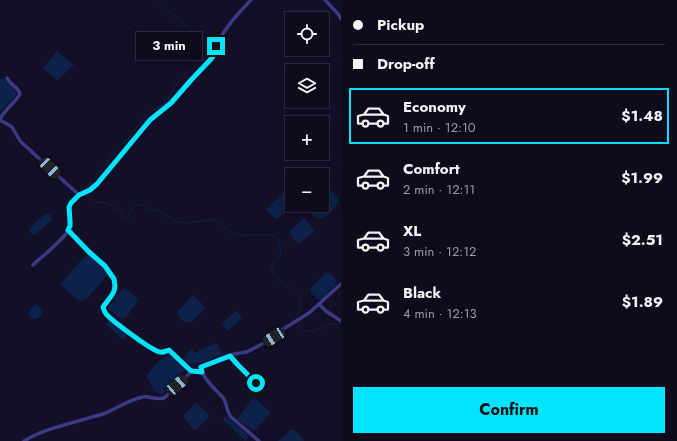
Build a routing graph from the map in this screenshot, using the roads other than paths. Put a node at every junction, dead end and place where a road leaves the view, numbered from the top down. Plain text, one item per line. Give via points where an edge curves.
1 (251, 0) edge
2 (326, 0) edge
3 (341, 19) edge
4 (7, 78) dead end
5 (0, 119) edge
6 (82, 193) junction
7 (68, 230) junction
8 (33, 265) dead end
9 (341, 284) edge
10 (319, 304) junction
11 (341, 321) edge
12 (230, 356) junction
13 (192, 371) junction
14 (202, 372) junction
15 (256, 383) dead end
16 (24, 441) edge
17 (259, 441) edge

1 - 6 street via 221,37 211,59 171,103 150,120 104,177
2 - 3 street
4 - 5 street via 20,94
5 - 6 street via 12,128 20,141
6 - 7 street via 69,207
7 - 8 street
7 - 13 street via 105,266 114,279 114,291 103,307 104,312 122,328 157,351 171,352
9 - 10 street
10 - 11 street
10 - 12 street via 264,344
12 - 14 street via 201,367
12 - 15 street
13 - 14 street
13 - 16 street via 164,398 141,397 102,414 39,433
14 - 17 street via 224,400 231,418

